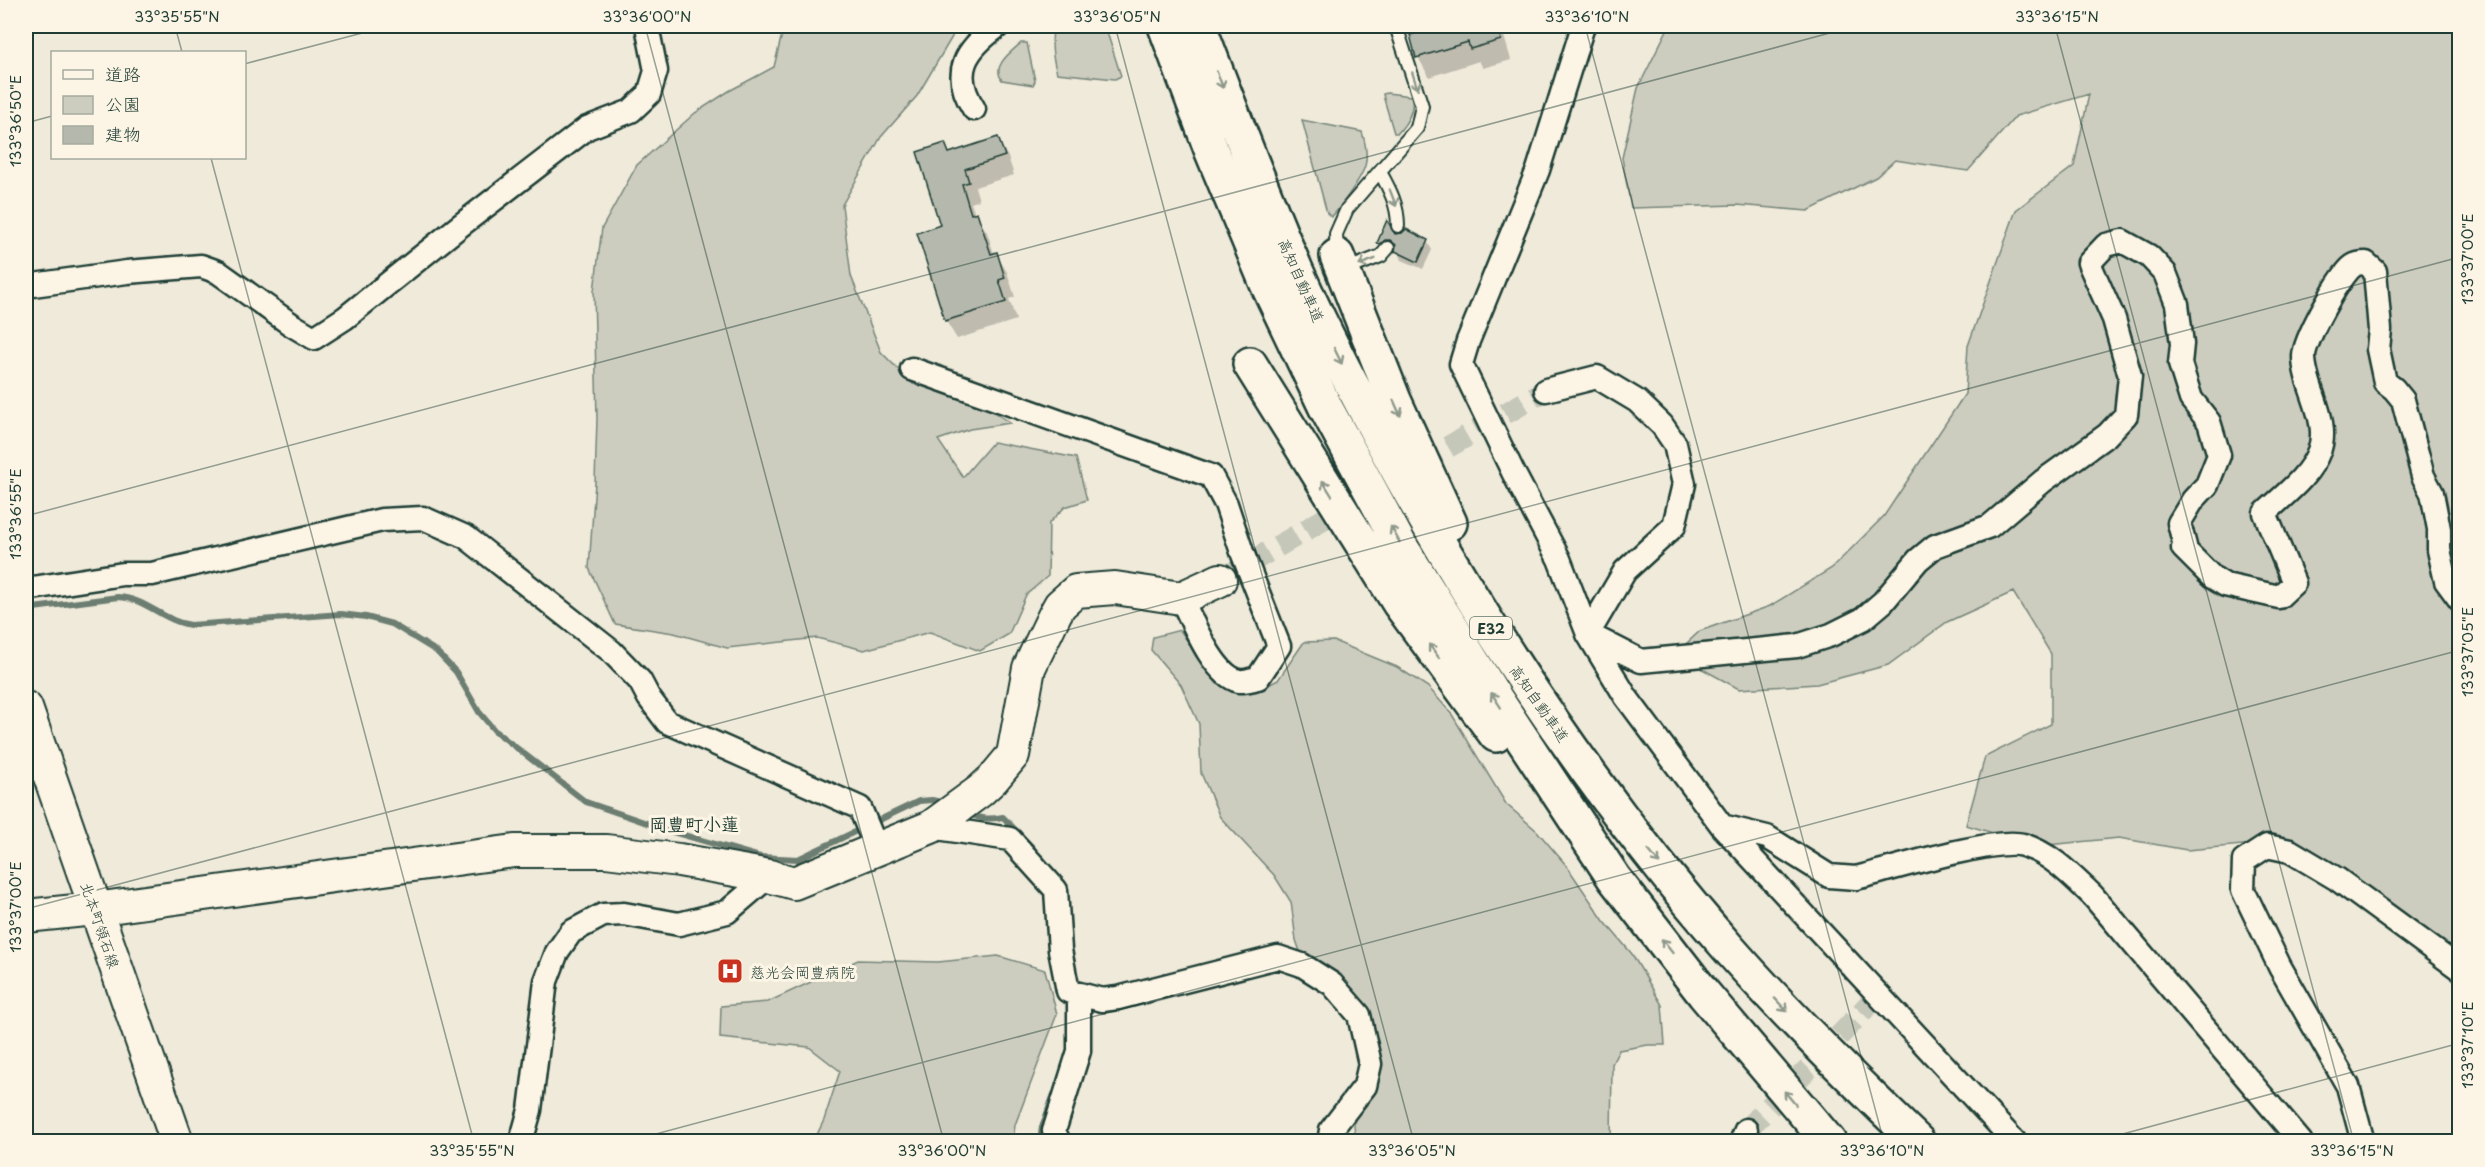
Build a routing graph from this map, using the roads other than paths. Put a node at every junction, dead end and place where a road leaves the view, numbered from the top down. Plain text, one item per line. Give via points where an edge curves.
1 (647, 26) edge
2 (998, 26) edge
3 (1165, 26) edge
4 (1199, 26) edge
5 (1396, 26) edge
6 (1583, 26) edge
7 (975, 109) dead end
8 (1380, 172) junction
9 (1398, 226) dead end
10 (1388, 248) dead end
11 (1340, 264) junction
12 (26, 286) edge
13 (1250, 364) dead end
14 (912, 369) dead end
15 (1546, 390) tunnel mouth
16 (1220, 580) tunnel mouth
17 (26, 590) edge
18 (1181, 598) junction
19 (2460, 600) edge
20 (1588, 634) junction
21 (26, 708) edge
22 (949, 814) junction
23 (1722, 826) junction
24 (1630, 828) junction
25 (870, 833) junction
26 (769, 876) junction
27 (1614, 878) junction
28 (95, 909) junction
29 (26, 916) edge
30 (2460, 969) edge
31 (1075, 993) junction
32 (177, 1142) edge
33 (520, 1142) edge
34 (1059, 1142) edge
35 (1329, 1142) edge
36 (1829, 1142) edge
37 (1918, 1142) edge
38 (2015, 1142) edge
39 (2301, 1142) edge
40 (2362, 1142) edge

1 - 12 street via 656,71 649,94 631,111 588,128 314,338 218,272 201,266
2 - 7 street via 965,59 962,80
27 -> 3 highway, E32 via 1406,554 1326,408 1267,284
4 -> 24 highway, 高知自動車道 / E32 via 1297,272 1356,394 1432,532 1525,684
5 -> 8 lane via 1422,106 1417,128
6 - 20 street via 1538,170 1461,364 1559,559
8 -> 9 lane via 1393,197
8 - 11 lane via 1347,209 1336,234
10 -> 11 lane via 1381,256
11 -> 24 highway via 1394,400 1448,520
27 -> 13 highway via 1481,716 1399,603
14 - 18 street via 1211,476 1226,504 1279,646 1258,678 1239,681 1221,670
15 - 20 street via 1598,377 1637,401 1675,444 1684,484 1674,526 1625,571
16 - 18 street
17 - 25 street via 123,574 152,574 382,520 423,518 466,537 611,651 640,681 667,722 860,808
18 - 22 street via 1115,588 1076,591 1060,605 1029,668 1013,755 1001,771
19 - 20 street via 2446,581 2432,493 2423,476 2403,400 2385,382 2378,349 2375,270 2366,263 2354,265 2328,298 2303,356 2322,431 2319,451 2303,476 2265,513 2294,584 2279,597 2225,585 2183,548 2178,523 2206,485 2219,454 2208,422 2191,399 2180,364 2177,304 2165,273 2149,256 2122,241 2106,245 2089,262 2114,319 2130,376 2127,415 1990,526 1935,546 1863,619 1797,646 1641,661
20 - 23 street via 1626,697
21 - 28 street, 北本町領石線
22 - 25 street
22 - 31 street via 1010,838 1056,890 1060,950
23 - 38 street via 1877,998
23 - 39 street via 1767,837 1828,876 1841,878 1856,878 1998,844 2022,845 2057,862 2094,896
24 -> 37 highway, 高知自動車道 / E32 via 1729,949 1836,1063
25 - 26 street via 794,883
26 - 28 street via 606,851 514,850
26 - 33 street via 727,912 679,924 624,914 603,915 571,932 557,952 546,981 530,1110
36 -> 27 highway, E32 via 1704,994
28 - 29 street
28 - 32 street, 北本町領石線
30 - 40 street via 2337,879 2289,851 2267,846 2244,861 2243,890 2280,967 2348,1086
31 - 34 street via 1079,1052 1054,1131
31 - 35 street via 1102,1000 1118,998 1278,957 1302,965 1332,984 1359,1015 1370,1064 1365,1086 1330,1130

